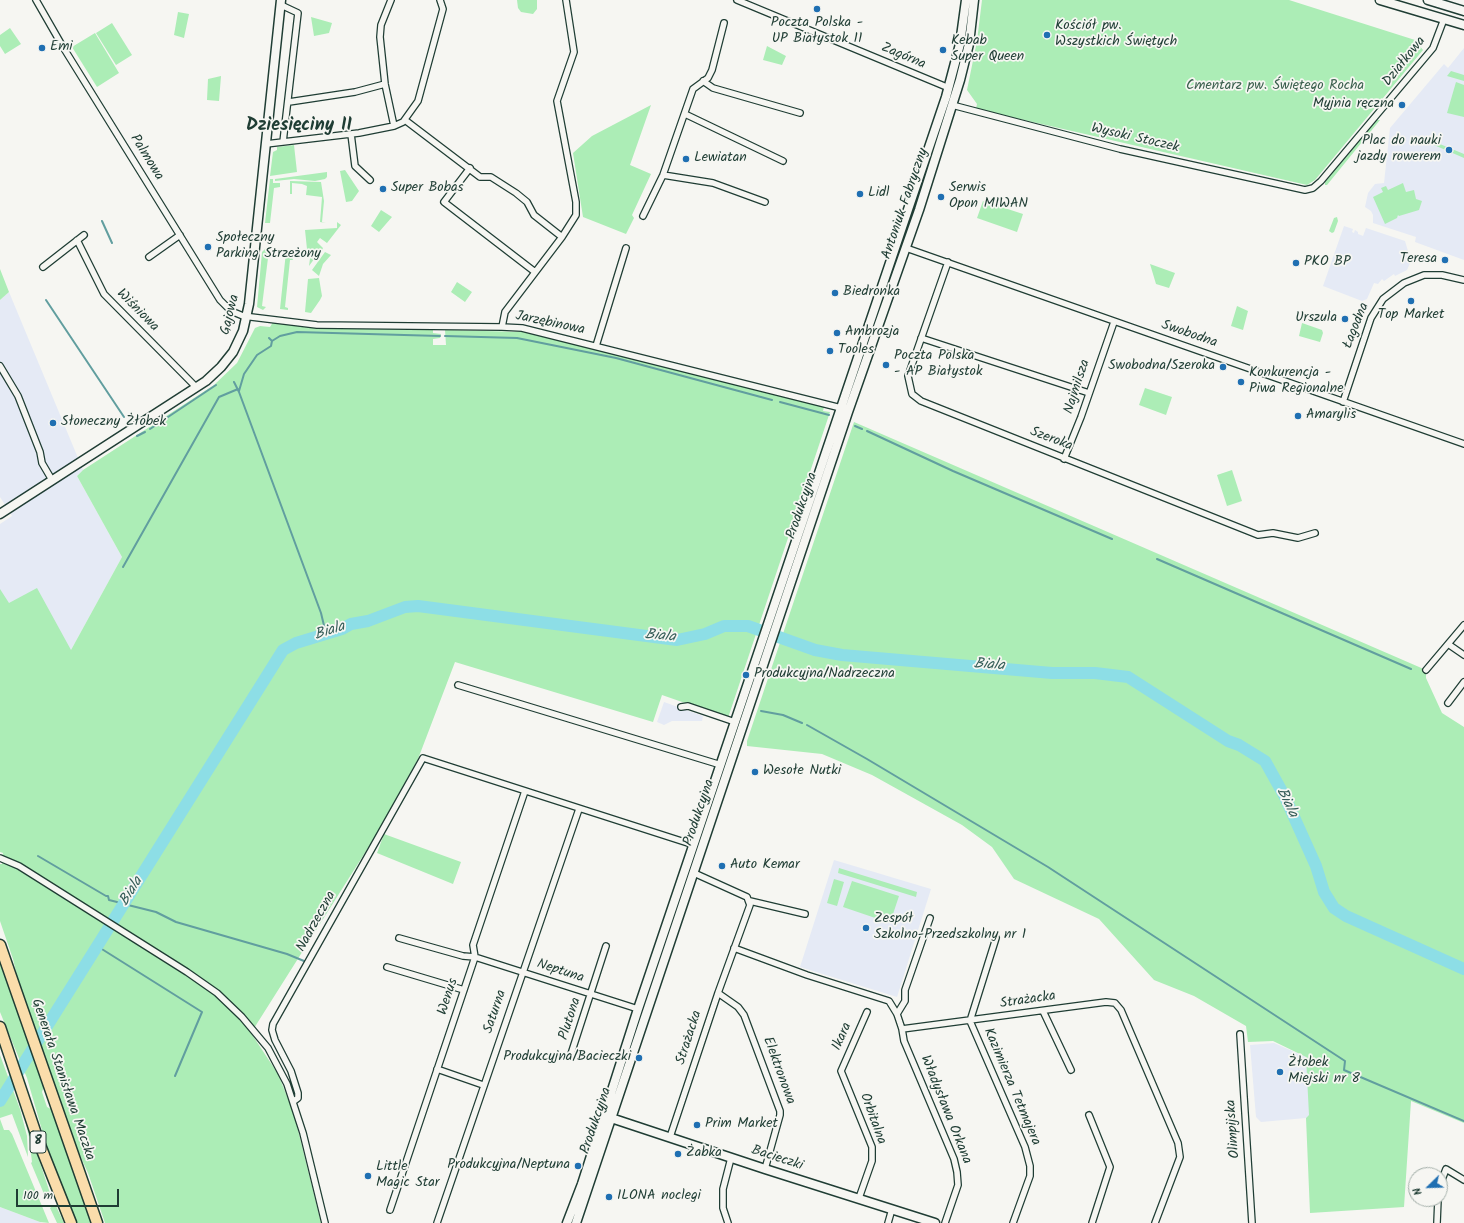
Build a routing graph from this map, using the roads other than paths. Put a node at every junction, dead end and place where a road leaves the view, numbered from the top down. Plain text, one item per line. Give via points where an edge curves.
1 (36, 0) edge
2 (391, 0) edge
3 (440, 0) edge
4 (566, 0) edge
5 (737, 0) edge
6 (966, 0) edge
7 (974, 0) edge
8 (1380, 0) edge
9 (1428, 0) edge
10 (281, 3) edge
11 (1402, 3) edge
12 (1449, 3) edge
13 (1464, 11) edge
14 (1444, 19) junction
15 (724, 23) dead end
16 (1464, 25) edge
17 (703, 81) junction
18 (385, 84) junction
19 (949, 88) junction
20 (289, 102) junction
21 (952, 105) junction
22 (800, 113) dead end
23 (685, 114) junction
24 (405, 120) junction
25 (394, 126) junction
26 (351, 134) junction
27 (283, 142) junction
28 (266, 144) junction
29 (784, 161) dead end
30 (470, 168) junction
31 (663, 175) junction
32 (370, 180) dead end
33 (1313, 188) joint
34 (765, 202) dead end
35 (643, 216) dead end
36 (84, 235) dead end
37 (180, 236) junction
38 (562, 237) junction
39 (77, 240) junction
40 (895, 246) junction
41 (626, 248) dead end
42 (906, 248) junction
43 (149, 257) dead end
44 (948, 262) junction
45 (43, 267) dead end
46 (535, 272) junction
47 (1464, 280) edge
48 (247, 316) junction
49 (1114, 322) junction
50 (502, 327) junction
51 (921, 338) junction
52 (596, 346) junction
53 (0, 366) edge
54 (196, 387) junction
55 (1089, 393) junction
56 (1343, 402) junction
57 (845, 410) junction
58 (1464, 444) edge
59 (1064, 458) junction
60 (52, 480) junction
61 (0, 514) edge
62 (1315, 533) dead end
63 (1464, 625) edge
64 (767, 640) junction
65 (1448, 644) junction
66 (1464, 655) edge
67 (1426, 670) dead end
68 (1464, 682) edge
69 (458, 685) dead end
70 (1448, 703) dead end
71 (681, 707) dead end
72 (735, 722) junction
73 (721, 765) junction
74 (525, 791) junction
75 (579, 809) junction
76 (694, 845) junction
77 (0, 858) edge
78 (694, 873) junction
79 (750, 901) junction
80 (805, 914) dead end
81 (930, 918) dead end
82 (399, 938) dead end
83 (996, 938) dead end
84 (0, 946) edge
85 (606, 946) dead end
86 (734, 948) junction
87 (475, 957) junction
88 (387, 967) dead end
89 (522, 972) junction
90 (464, 990) junction
91 (718, 993) junction
92 (591, 995) junction
93 (638, 1009) junction
94 (1043, 1010) junction
95 (647, 1012) junction
96 (867, 1012) dead end
97 (897, 1014) junction
98 (970, 1021) junction
99 (0, 1027) edge
100 (902, 1029) junction
101 (1240, 1034) dead end
102 (571, 1054) dead end
103 (437, 1069) junction
104 (1071, 1070) dead end
105 (841, 1071) joint
106 (483, 1085) junction
107 (294, 1101) junction
108 (1089, 1115) dead end
109 (603, 1116) junction
110 (612, 1118) junction
111 (670, 1137) junction
112 (731, 1158) junction
113 (765, 1170) junction
114 (1448, 1170) edge
115 (1464, 1180) edge
116 (859, 1198) junction
117 (1438, 1207) edge
118 (390, 1210) dead end
119 (892, 1210) junction
120 (70, 1223) edge
121 (97, 1223) edge
122 (325, 1223) edge
123 (437, 1223) edge
124 (567, 1223) edge
125 (576, 1223) edge
126 (728, 1223) edge
127 (888, 1223) edge
128 (935, 1223) edge
129 (945, 1223) edge
130 (1013, 1223) edge
131 (1092, 1223) edge
132 (1155, 1223) edge
133 (1252, 1223) edge
134 (1437, 1223) edge

1 - 37 street, Palmowa
2 - 18 street via 380,29
3 - 24 street via 443,9 418,101
4 - 38 street via 574,52 557,101 577,208 575,217
5 - 19 street, Zagórna
6 - 19 main road, Antoniuk Fabryczny via 960,44
7 - 21 main road, Antoniuk Fabryczny via 968,44
8 - 11 main road
9 - 12 main road
10 - 20 street via 298,12
10 - 28 main road, Gajowa
11 - 14 main road
12 - 13 main road
12 - 14 main road
14 - 16 main road
14 - 33 street, Działkowa via 1433,48
15 - 17 street via 712,70
17 - 22 street via 713,88
17 - 23 street via 693,89
18 - 20 street via 355,92
18 - 25 street
19 - 40 main road, Antoniuk Fabryczny
20 - 27 street
21 - 33 street, Wysoki Stoczek via 1120,149 1298,190
21 - 42 main road, Antoniuk Fabryczny
23 - 29 street
23 - 31 street
24 - 25 street
24 - 30 street
25 - 26 street
26 - 27 street
26 - 32 street via 355,166
27 - 28 street
28 - 48 main road, Gajowa
30 - 38 street via 480,176 497,180 516,193 525,200 534,216
30 - 46 street via 444,202
31 - 34 street via 714,183
31 - 35 street
36 - 39 street
37 - 43 street
37 - 48 street, Palmowa via 226,308 236,314
38 - 46 street
39 - 45 street
39 - 54 street, Wiśniowa via 107,299
40 - 42 main road
40 - 57 main road, Antoniuk Fabryczny
41 - 52 street
42 - 44 street, Swobodna
42 - 57 main road, Antoniuk Fabryczny
44 - 49 street, Swobodna
44 - 51 street, Szeroka
46 - 50 street via 505,312
47 - 56 street, Łagodna via 1424,275 1404,283 1383,299 1371,318
48 - 50 street, Jarzębinowa via 317,325
48 - 54 main road, Gajowa via 243,331 229,359
49 - 55 street, Najmilsza
49 - 56 street, Swobodna
50 - 52 street, Jarzębinowa via 522,328
51 - 55 street
51 - 59 street, Szeroka via 908,376 912,394 921,401
52 - 57 street, Jarzębinowa
53 - 60 street via 18,396 42,463
54 - 60 main road, Gajowa
55 - 59 street, Najmilsza
56 - 58 street, Swobodna
57 - 64 main road, Produkcyjna
59 - 62 street, Szeroka via 1258,535 1273,534 1298,538
60 - 61 main road, Gajowa
63 - 65 street
64 - 72 main road, Produkcyjna
64 - 78 main road, Produkcyjna
65 - 66 street
65 - 67 street
68 - 70 street
69 - 73 street, Produkcyjna
71 - 72 street via 688,706
72 - 73 main road, Produkcyjna
73 - 76 main road, Produkcyjna
74 - 75 street
74 - 87 street, Wenus via 473,945
74 - 107 street, Nadrzeczna via 423,758 273,1024 275,1040 291,1071 298,1093 298,1098
75 - 76 street
75 - 89 street, Saturna
76 - 93 main road, Produkcyjna
77 - 107 street via 19,866 203,982 231,1006 268,1048
78 - 79 street via 734,890
78 - 95 main road, Produkcyjna
79 - 80 street
79 - 86 street, Strażacka
81 - 97 street via 905,990 905,1001
82 - 87 street, Neptuna
83 - 98 street, Kazimierza Tetmajera
84 - 121 highway, Generała Stanisława Maczka / 8
85 - 92 street, Plutona
86 - 91 street, Strażacka
86 - 97 street via 807,975 890,1001
87 - 89 street, Neptuna
87 - 90 street, Wenus
88 - 90 street
89 - 92 street, Neptuna
89 - 106 street, Saturna
90 - 103 street, Wenus
91 - 111 street, Strażacka
91 - 113 street, Elektronowa via 738,1007 744,1015 780,1111
92 - 93 street, Neptuna
92 - 102 street, Plutona
93 - 95 main road
93 - 109 main road, Produkcyjna
94 - 98 street, Strażacka
94 - 104 street
94 - 132 street, Strażacka via 1106,1002 1115,1004 1121,1010 1178,1143 1180,1156
95 - 110 main road, Produkcyjna
96 - 105 street, Ikara
97 - 100 street
98 - 100 street, Strażacka
98 - 130 street, Kazimierza Tetmajera via 1025,1147 1030,1166 1030,1176
99 - 120 highway, 8 via 38,1140
100 - 129 street, Władysława Orkana via 904,1041 954,1159 957,1172 958,1185
101 - 133 street, Olimpijska
103 - 106 street
103 - 118 street, Wenus
105 - 116 street, Orbitalna via 872,1147 872,1161
106 - 123 street, Saturna
107 - 122 street
108 - 131 street via 1110,1167
109 - 110 main road, Bacieczki
109 - 124 main road, Produkcyjna
110 - 111 main road, Bacieczki
110 - 125 main road, Produkcyjna
111 - 112 main road, Bacieczki
112 - 113 main road, Bacieczki
112 - 126 street via 723,1190 723,1208
113 - 116 main road, Bacieczki
114 - 115 street
116 - 119 main road, Bacieczki
117 - 134 street
119 - 127 street
119 - 128 main road, Bacieczki

